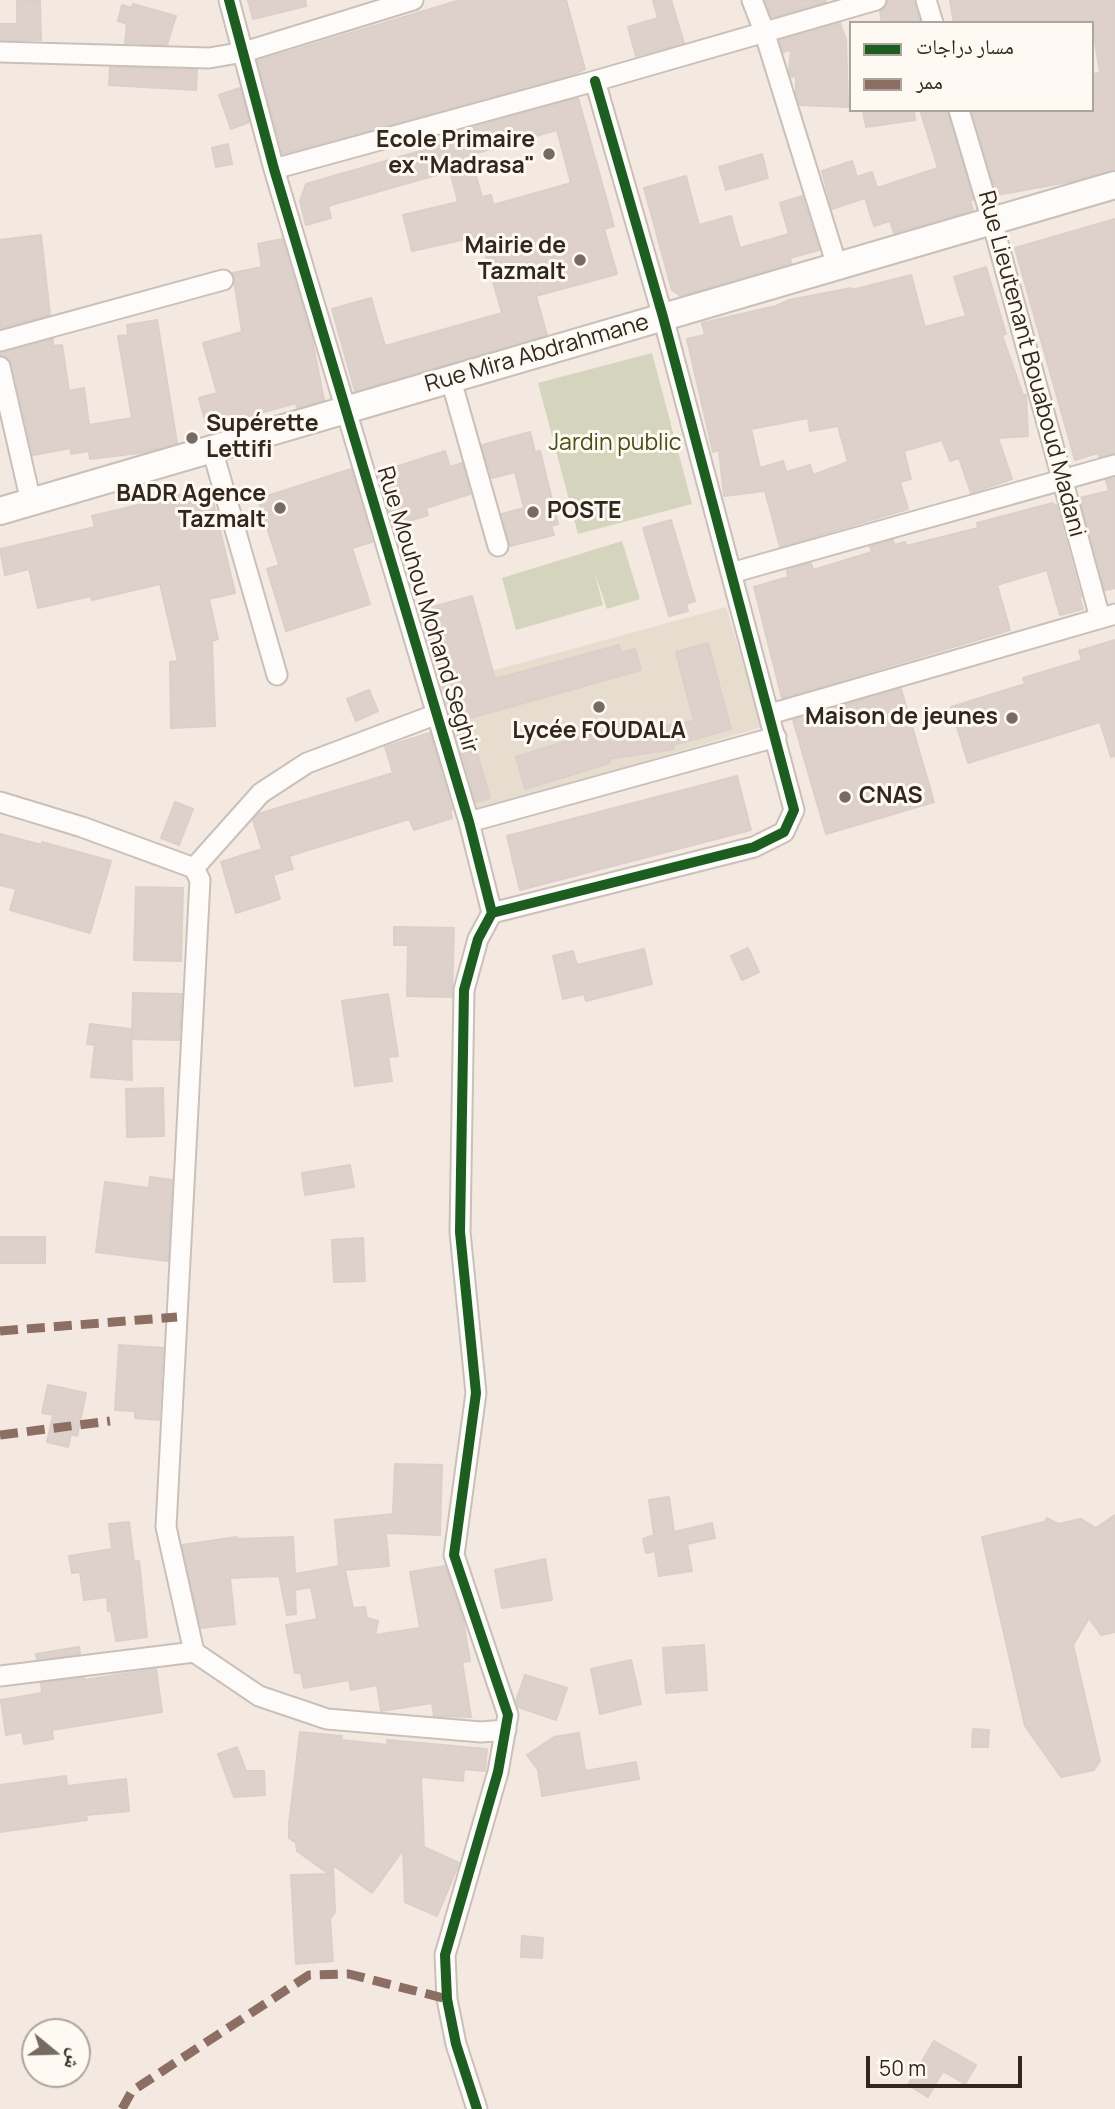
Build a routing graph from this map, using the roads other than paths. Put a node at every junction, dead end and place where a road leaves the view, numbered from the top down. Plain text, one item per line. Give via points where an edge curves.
1 (229, 0) edge
2 (414, 0) edge
3 (752, 0) edge
4 (876, 0) edge
5 (926, 0) edge
6 (932, 21) edge
7 (764, 31) junction
8 (0, 52) edge
9 (244, 52) junction
10 (596, 81) junction
11 (960, 112) edge
12 (274, 169) junction
13 (1115, 185) edge
14 (992, 221) junction
15 (836, 266) junction
16 (223, 280) dead end
17 (663, 317) junction
18 (0, 341) edge
19 (0, 367) edge
20 (452, 380) junction
21 (345, 411) junction
22 (212, 449) junction
23 (1115, 465) edge
24 (1063, 480) junction
25 (31, 502) junction
26 (0, 512) edge
27 (498, 546) dead end
28 (731, 573) junction
29 (1108, 616) edge
30 (277, 675) dead end
31 (437, 714) junction
32 (770, 714) junction
33 (776, 737) junction
34 (0, 802) edge
35 (469, 822) junction
36 (194, 868) junction
37 (492, 913) junction
38 (194, 1652) junction
39 (0, 1676) edge
40 (506, 1730) junction
41 (477, 2109) edge

1 - 9 street, Rue Mouhou Mohand Seghir
2 - 9 street
3 - 7 street
4 - 7 street
5 - 6 street
7 - 10 street
7 - 15 street
8 - 9 street via 209,58
9 - 12 street, Rue Mouhou Mohand Seghir
10 - 12 street
10 - 17 street
11 - 14 street, Rue Lieutenant Bouaboud Madani
12 - 21 street, Rue Mouhou Mohand Seghir
13 - 14 main road, Rue Mira Abdrahmane
14 - 15 main road, Rue Mira Abdrahmane
14 - 24 street, Rue Lieutenant Bouaboud Madani
15 - 17 main road, Rue Mira Abdrahmane
16 - 18 street
17 - 20 main road, Rue Mira Abdrahmane
17 - 28 street
19 - 25 street
20 - 21 main road, Rue Mira Abdrahmane
20 - 27 street
21 - 22 main road, Rue Mira Abdrahmane
21 - 31 street, Rue Mouhou Mohand Seghir
22 - 25 main road, Rue Mira Abdrahmane
22 - 30 street
23 - 24 street
24 - 28 street
24 - 29 street, Rue Lieutenant Bouaboud Madani
25 - 26 main road, Rue Mira Abdrahmane
28 - 32 street
29 - 32 street
31 - 35 street, Rue Mouhou Mohand Seghir
31 - 36 street via 307,763 261,793
32 - 33 street
33 - 35 street
33 - 37 street via 794,810 784,832 754,847
34 - 36 street
35 - 37 street, Rue Mouhou Mohand Seghir
36 - 38 street via 200,880 166,1527
37 - 40 street via 478,939 464,990 460,1232 476,1393 454,1555 508,1715
38 - 39 street
38 - 40 street via 259,1696 327,1719 481,1732
40 - 41 street via 445,1955 456,2044

